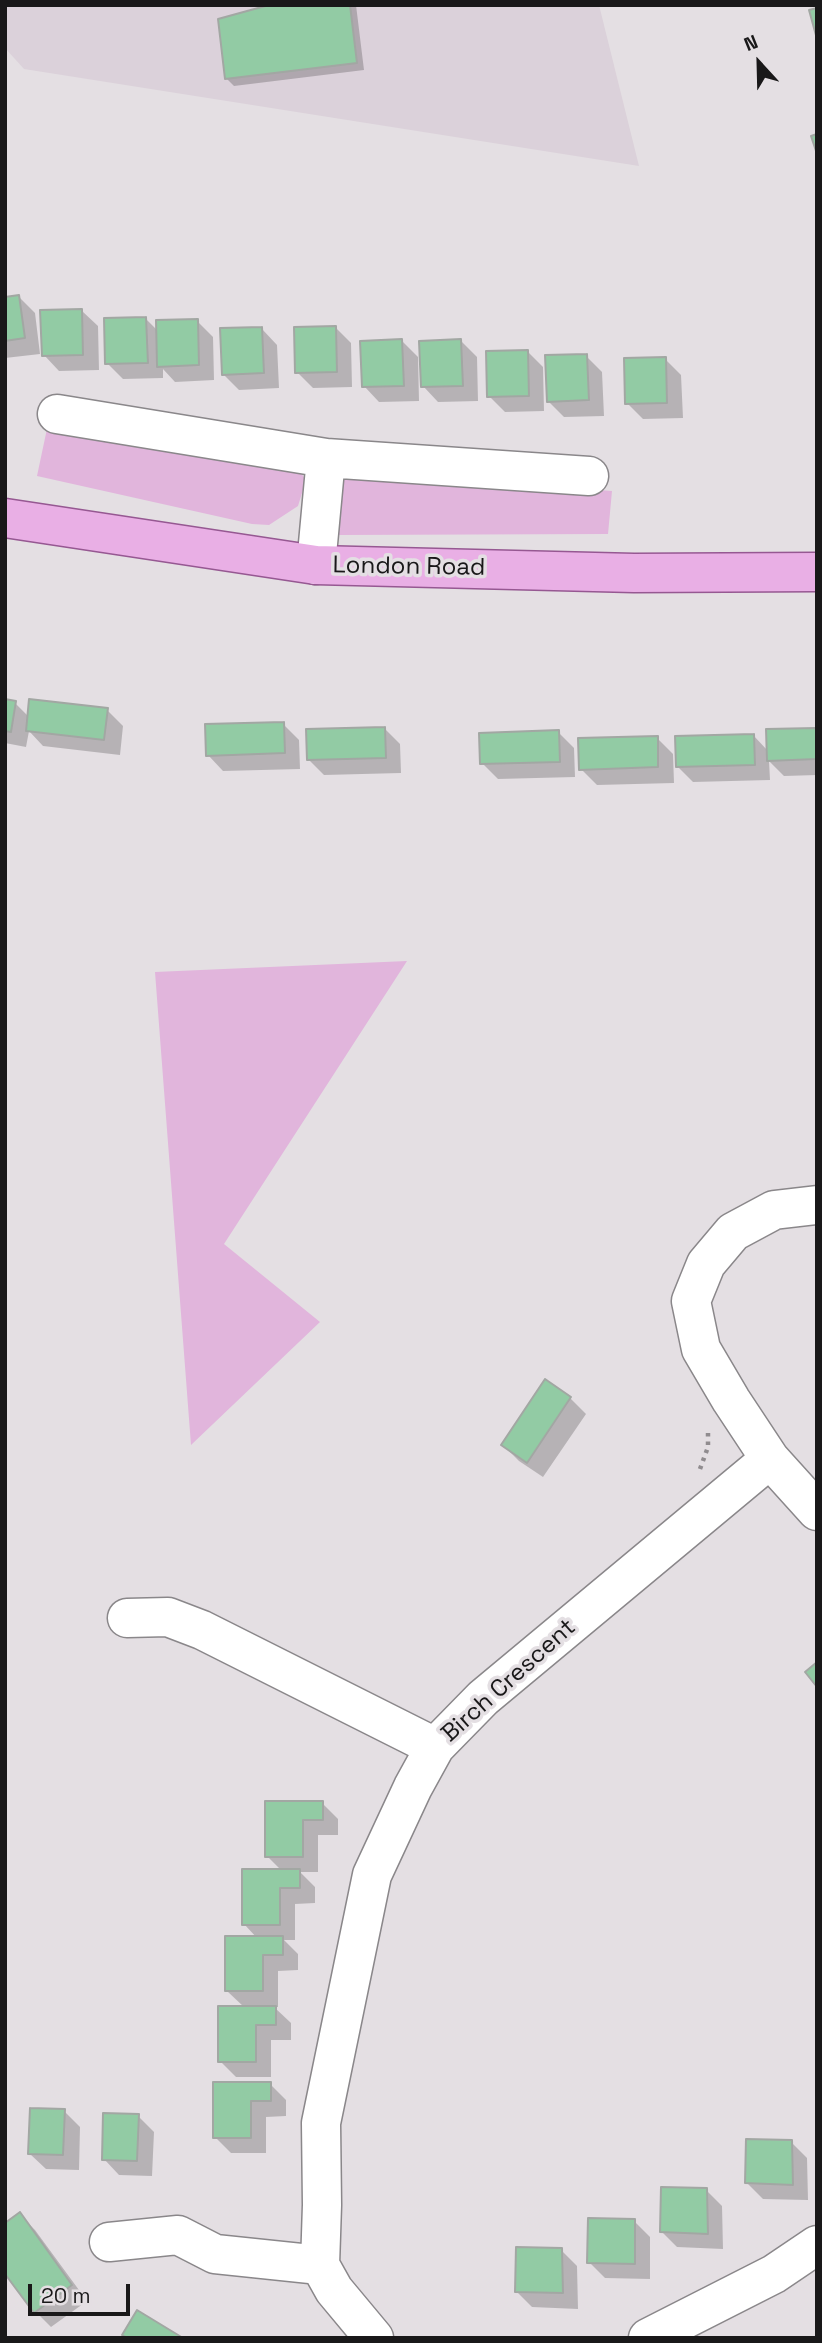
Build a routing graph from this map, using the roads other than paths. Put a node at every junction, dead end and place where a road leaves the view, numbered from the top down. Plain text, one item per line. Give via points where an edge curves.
1 (57, 414) dead end
2 (326, 458) junction
3 (589, 475) dead end
4 (5, 518) edge
5 (316, 565) junction
6 (817, 572) edge
7 (817, 1205) edge
8 (770, 1459) junction
9 (817, 1511) edge
10 (127, 1618) dead end
11 (435, 1747) junction
12 (109, 2242) dead end
13 (817, 2245) edge
14 (320, 2265) junction
15 (374, 2338) edge
16 (648, 2338) edge

1 - 2 street
2 - 3 street
2 - 5 street
4 - 5 main road, London Road
5 - 6 main road, London Road via 634,573
7 - 8 street via 774,1210 733,1232 706,1264 691,1301 701,1349
8 - 9 street
8 - 11 street, Birch Crescent via 482,1698
10 - 11 street via 168,1617 202,1630
11 - 14 street, Birch Crescent via 372,1875 321,2123
12 - 14 street via 177,2235 215,2254
13 - 16 street via 774,2274
14 - 15 street via 334,2290

